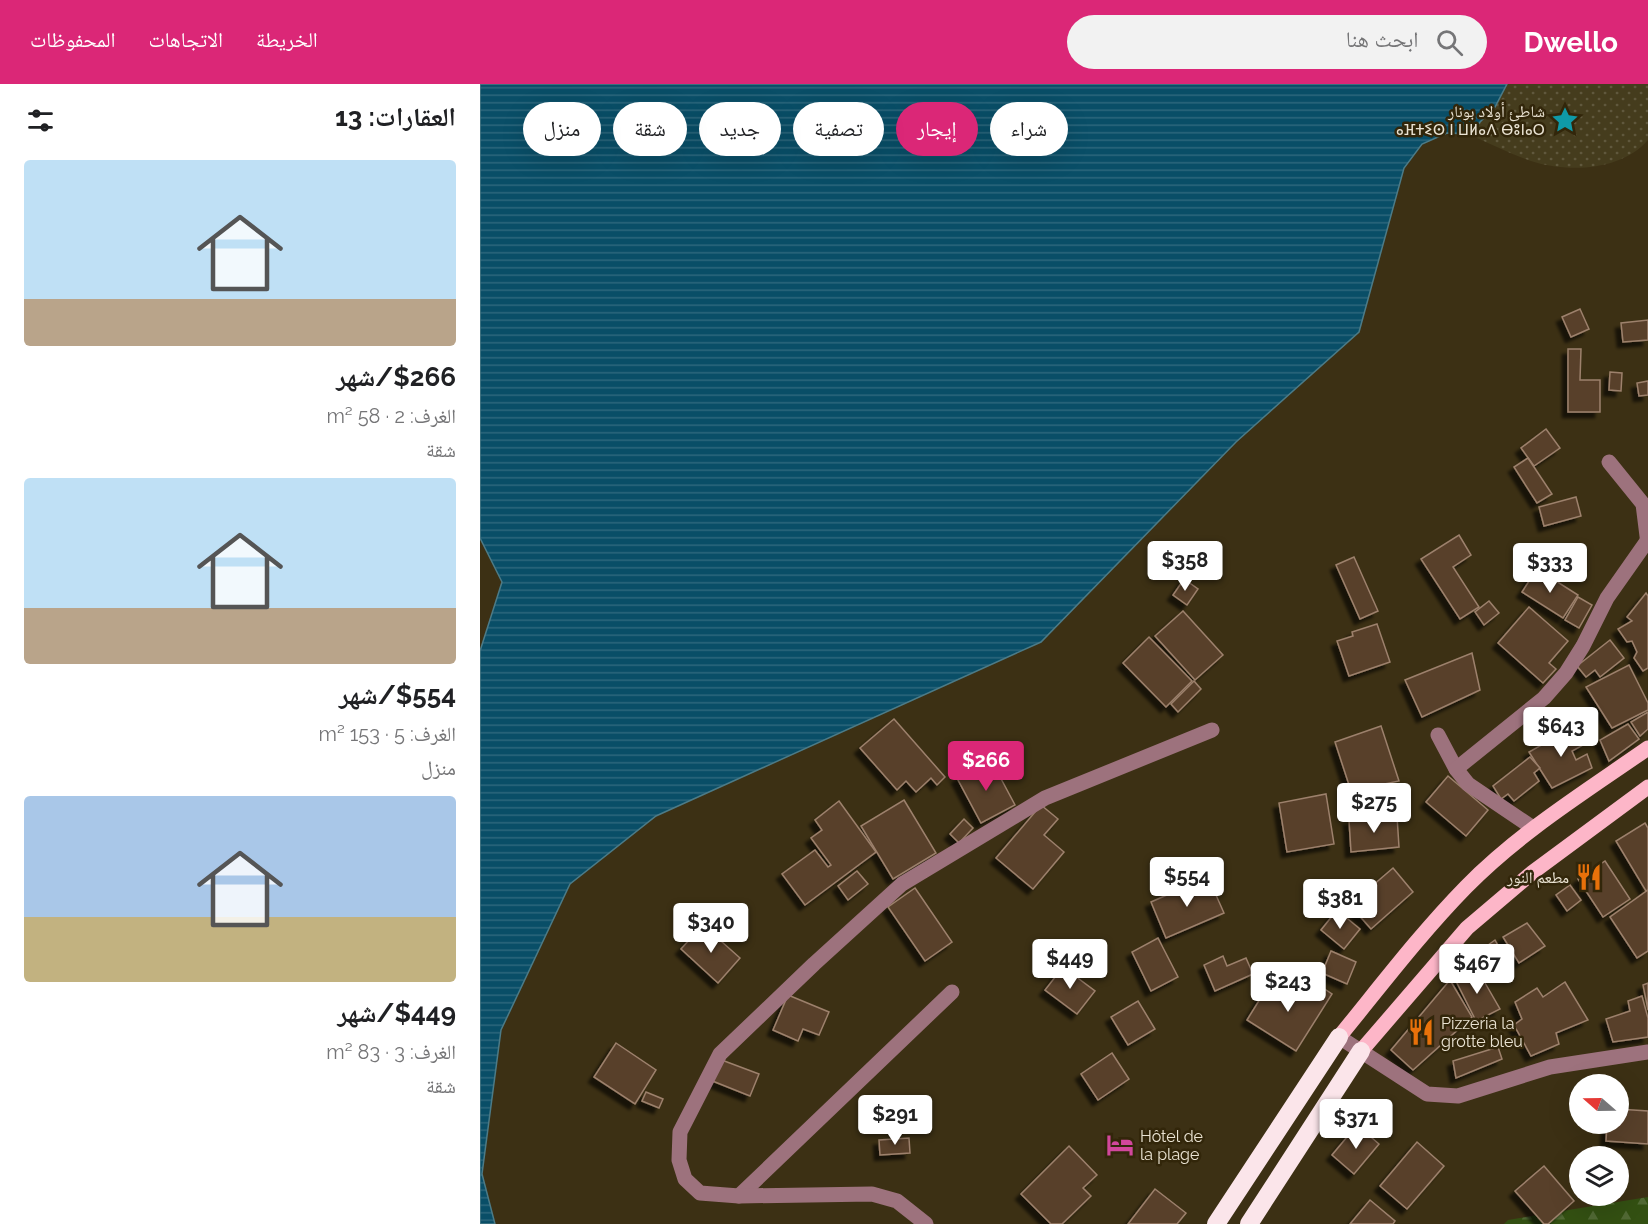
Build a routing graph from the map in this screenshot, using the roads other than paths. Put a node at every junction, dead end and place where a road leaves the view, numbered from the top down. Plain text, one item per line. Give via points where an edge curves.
1 (1609, 462) dead end
2 (1648, 543) edge
3 (1212, 730) dead end
4 (1438, 735) dead end
5 (1648, 748) edge
6 (1456, 769) junction
7 (1648, 787) edge
8 (1533, 828) junction
9 (952, 992) dead end
10 (1339, 1037) junction
11 (1362, 1051) junction
12 (1648, 1052) edge
13 (739, 1196) junction
14 (926, 1224) edge
15 (1216, 1224) edge
16 (1249, 1224) edge

1 - 2 street via 1643,504
2 - 6 street via 1607,598 1566,673 1544,698
3 - 13 street via 1045,798 902,884 720,1054 680,1132 679,1160 685,1179 700,1193
4 - 6 street
5 - 8 main road
6 - 8 street via 1468,784
7 - 11 main road via 1533,872 1467,928
8 - 10 main road via 1467,886
9 - 13 street
10 - 11 street
10 - 15 highway
11 - 12 street via 1427,1094 1458,1096 1550,1067
11 - 16 highway
13 - 14 street via 872,1194 897,1201

